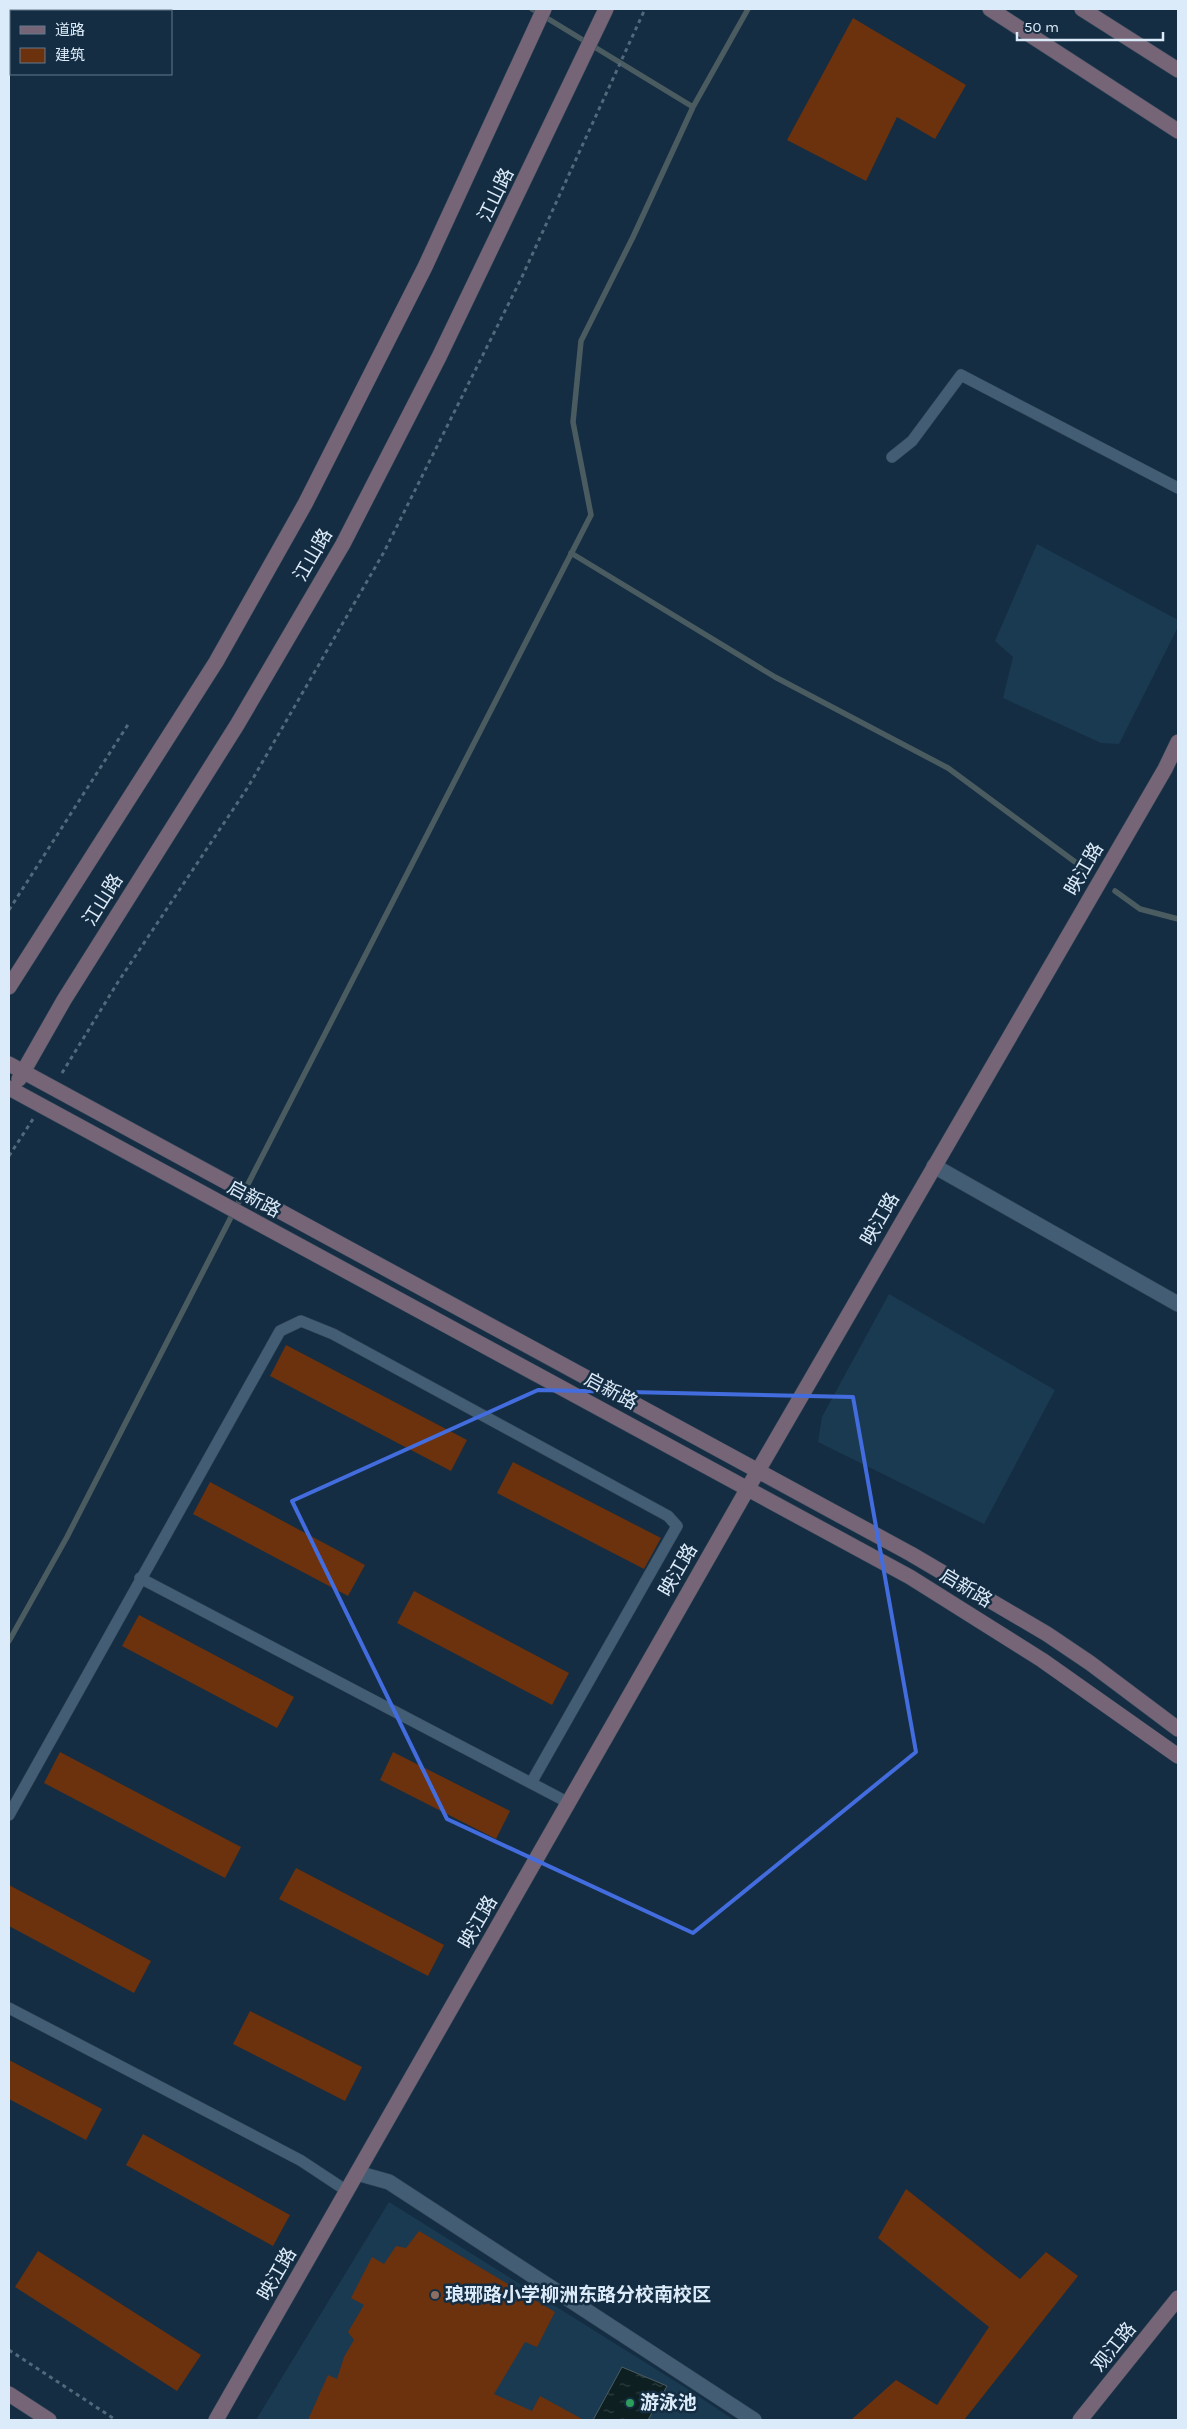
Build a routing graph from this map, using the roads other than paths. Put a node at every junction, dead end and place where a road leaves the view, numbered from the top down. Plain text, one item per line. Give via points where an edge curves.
1 (544, 9) edge
2 (606, 9) edge
3 (990, 9) edge
4 (1082, 9) edge
5 (1178, 70) edge
6 (1178, 131) edge
7 (892, 457) dead end
8 (1178, 488) edge
9 (1178, 742) edge
10 (9, 986) edge
11 (9, 1064) edge
12 (23, 1072) junction
13 (10, 1091) edge
14 (934, 1166) junction
15 (1178, 1304) edge
16 (758, 1471) junction
17 (748, 1488) junction
18 (140, 1578) junction
19 (1178, 1728) edge
20 (1178, 1756) edge
21 (531, 1783) junction
22 (569, 1804) junction
23 (9, 1815) edge
24 (9, 2008) edge
25 (358, 2173) junction
26 (347, 2191) junction
27 (1178, 2298) edge
28 (9, 2394) edge
29 (49, 2420) edge
30 (216, 2420) edge
31 (754, 2420) edge
32 (1080, 2420) edge

1 - 10 street, 江山路 via 424,267 305,504 216,662
2 - 12 street, 江山路 via 439,356 343,544 237,725 64,1000
3 - 6 street
4 - 5 street
7 - 8 lane via 912,441 961,375
9 - 14 street, 映江路
11 - 12 street, 启新路
12 - 13 street, 江山路
12 - 16 street, 启新路
13 - 17 street, 启新路
14 - 15 street
14 - 16 street, 映江路
16 - 17 street, 映江路
16 - 19 street, 启新路 via 911,1554 1047,1634
17 - 20 street, 启新路 via 910,1577 984,1622 1126,1717
17 - 22 street, 映江路
18 - 21 lane
18 - 21 lane via 280,1331 301,1321 333,1334 668,1516 677,1526
18 - 23 lane
21 - 22 lane
22 - 25 street, 映江路
24 - 26 lane via 300,2160
25 - 26 street, 映江路
25 - 31 street via 389,2182
26 - 30 street, 映江路
27 - 32 street, 观江路
28 - 29 street

